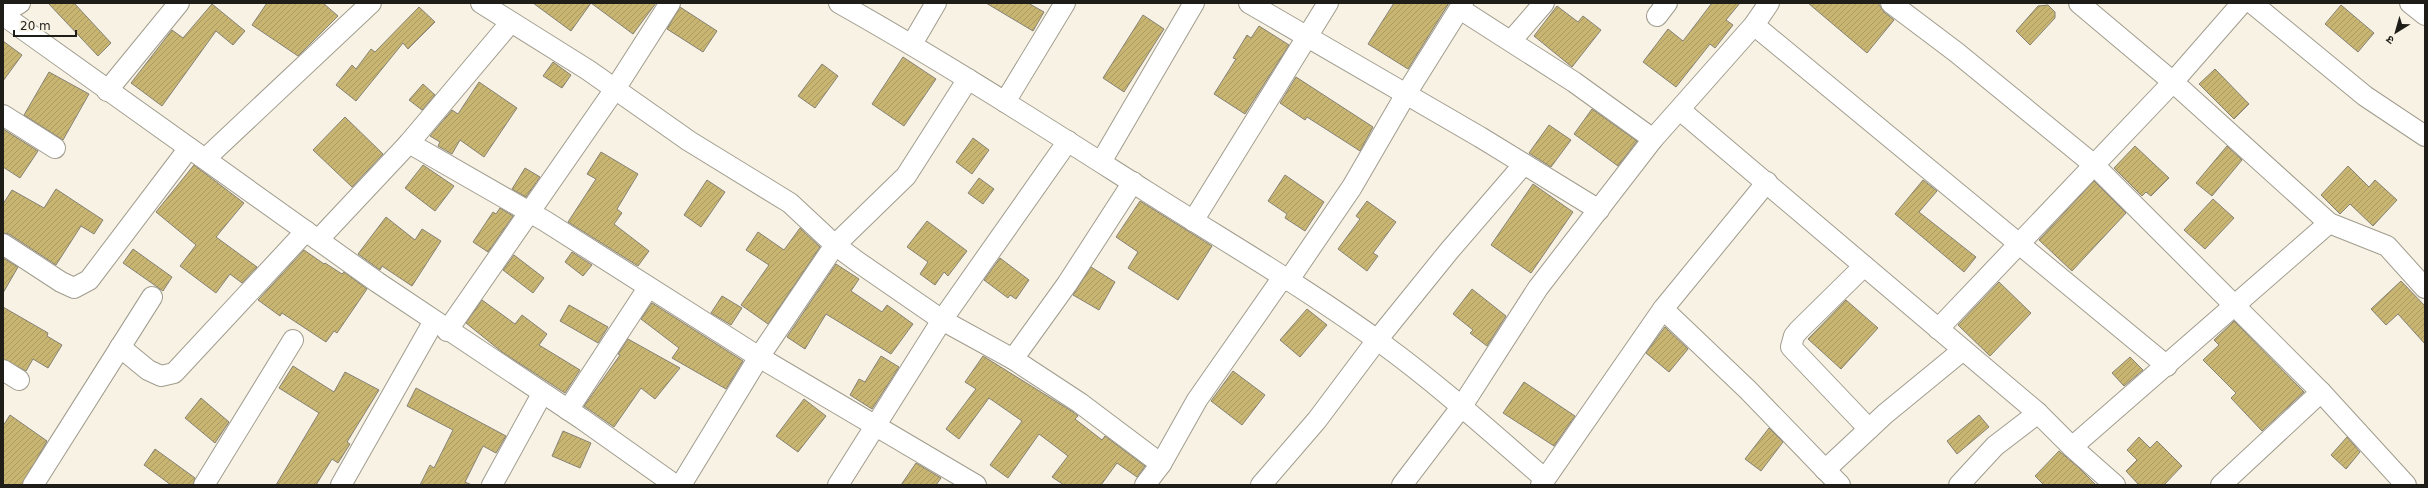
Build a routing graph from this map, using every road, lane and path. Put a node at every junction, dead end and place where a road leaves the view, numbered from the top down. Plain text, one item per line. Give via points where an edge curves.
1 (20, 3) edge
2 (178, 3) edge
3 (371, 3) edge
4 (670, 3) edge
5 (839, 3) edge
6 (936, 3) edge
7 (1065, 3) edge
8 (1194, 3) edge
9 (1249, 3) edge
10 (1328, 3) edge
11 (1544, 3) edge
12 (1769, 3) edge
13 (1891, 3) edge
14 (2079, 3) edge
15 (2242, 3) edge
16 (2252, 3) edge
17 (2410, 3) edge
18 (485, 4) edge
19 (1462, 6) edge
20 (3, 14) edge
21 (2425, 15) edge
22 (511, 22) junction
23 (1754, 25) junction
24 (1308, 38) junction
25 (1510, 41) junction
26 (912, 44) junction
27 (968, 79) junction
28 (2173, 82) junction
29 (615, 89) junction
30 (107, 91) junction
31 (1406, 94) junction
32 (1005, 102) junction
33 (1680, 110) junction
34 (3, 115) edge
35 (2425, 136) edge
36 (1653, 139) junction
37 (1068, 141) junction
38 (408, 143) junction
39 (55, 148) dead end
40 (197, 154) junction
41 (1101, 162) junction
42 (1524, 164) junction
43 (2093, 164) junction
44 (1133, 182) junction
45 (1767, 182) junction
46 (1599, 210) junction
47 (530, 212) junction
48 (1193, 221) junction
49 (2330, 223) junction
50 (312, 235) junction
51 (2019, 242) junction
52 (3, 244) edge
53 (835, 245) junction
54 (1864, 266) junction
55 (1285, 279) junction
56 (648, 288) junction
57 (2425, 288) edge
58 (152, 297) dead end
59 (2234, 305) junction
60 (1663, 309) junction
61 (942, 320) junction
62 (440, 326) junction
63 (1938, 329) junction
64 (293, 340) dead end
65 (1377, 340) junction
66 (120, 347) junction
67 (1963, 350) junction
68 (760, 357) junction
69 (1013, 359) junction
70 (2167, 366) junction
71 (2322, 392) junction
72 (542, 394) junction
73 (1462, 406) junction
74 (568, 410) junction
75 (2038, 412) junction
76 (874, 426) junction
77 (1869, 429) junction
78 (2072, 447) junction
79 (1161, 464) junction
80 (1825, 470) junction
81 (1543, 482) edge
82 (33, 485) edge
83 (204, 485) edge
84 (341, 485) edge
85 (492, 485) edge
86 (675, 485) edge
87 (681, 485) edge
88 (838, 485) edge
89 (976, 485) edge
90 (1145, 485) edge
91 (1261, 485) edge
92 (1402, 485) edge
93 (1840, 485) edge
94 (1959, 485) edge
95 (2115, 485) edge
96 (2221, 485) edge
97 (2406, 485) edge

1 - 20 street
2 - 30 street
3 - 40 street
4 - 29 street
5 - 26 street
6 - 26 street
7 - 32 street
8 - 41 street
9 - 24 street
10 - 24 street
11 - 25 street
12 - 23 street
13 - 43 street via 1956,52
14 - 28 street
15 - 28 street
16 - 35 street via 2365,96
17 - 21 street
18 - 22 street
19 - 25 street
19 - 31 street
20 - 30 street
22 - 29 street
22 - 38 street
23 - 33 street
23 - 51 street
24 - 31 street
24 - 48 street
25 - 36 street via 1574,82
26 - 27 street
27 - 32 street
27 - 53 street via 906,176
28 - 43 street
28 - 49 street
29 - 47 street
29 - 53 street via 689,141 790,204
30 - 40 street
31 - 42 street
31 - 55 street via 1352,187
32 - 37 street
33 - 36 street
33 - 45 street
34 - 39 street
36 - 46 street
37 - 41 street
37 - 61 street
38 - 47 street
38 - 50 street
40 - 50 street
40 - 52 street via 89,280 81,286 74,288 61,282
41 - 44 street
42 - 46 street
42 - 65 street
43 - 51 street
43 - 59 street
44 - 48 street
44 - 69 street via 1067,284
45 - 54 street
45 - 60 street
46 - 73 street via 1538,288
47 - 56 street
47 - 62 street
48 - 55 street
49 - 57 street via 2387,246
49 - 59 street
50 - 62 street
50 - 66 street via 174,373 162,376 148,370
51 - 63 street
51 - 70 street
53 - 61 street
53 - 68 street
54 - 63 street
54 - 77 street via 1799,330 1791,347
55 - 65 street
55 - 79 street via 1197,400
56 - 68 street
56 - 74 street
58 - 66 street
59 - 70 street
59 - 71 street
60 - 80 street via 1748,390
60 - 81 street
61 - 69 street
61 - 76 street
62 - 72 street
62 - 84 street
63 - 67 street
64 - 83 street
65 - 73 street
65 - 91 street via 1317,420
66 - 82 street
67 - 75 street
67 - 77 street
68 - 76 street
68 - 87 street
69 - 79 street via 1080,403
70 - 78 street
71 - 96 street
71 - 97 street
72 - 74 street
72 - 85 street
73 - 81 street
73 - 92 street
74 - 86 street
75 - 78 street
75 - 94 street via 1995,446
76 - 88 street
76 - 89 street
77 - 80 street
78 - 95 street
79 - 90 street
80 - 93 street

